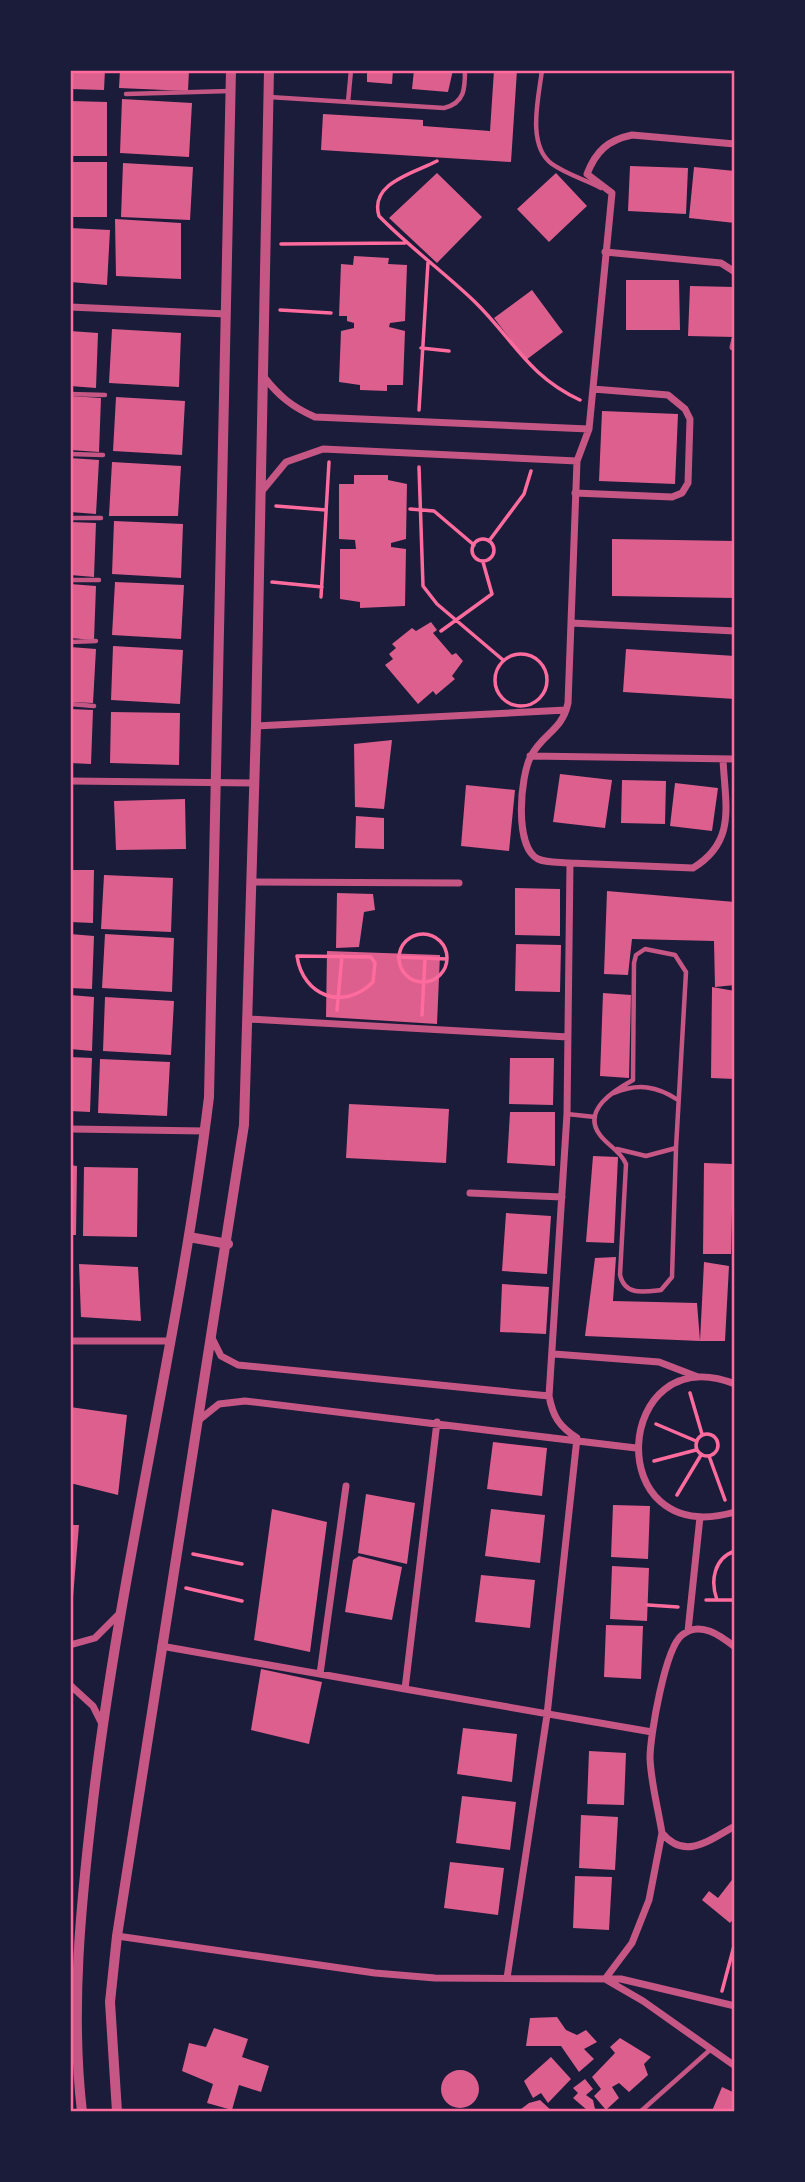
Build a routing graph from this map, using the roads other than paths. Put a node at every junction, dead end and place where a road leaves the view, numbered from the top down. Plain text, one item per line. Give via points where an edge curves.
1 (231, 70) edge
2 (269, 70) edge
3 (351, 70) edge
4 (465, 70) edge
5 (542, 70) edge
6 (230, 91) junction
7 (126, 94) dead end
8 (268, 97) junction
9 (348, 102) junction
10 (735, 144) edge
11 (612, 193) junction
12 (606, 252) junction
13 (735, 272) edge
14 (70, 307) edge
15 (226, 314) junction
16 (735, 338) edge
17 (733, 347) edge
18 (264, 376) junction
19 (593, 389) junction
20 (70, 394) edge
21 (105, 395) dead end
22 (589, 429) junction
23 (70, 454) edge
24 (103, 455) dead end
25 (577, 461) junction
26 (261, 491) junction
27 (575, 493) junction
28 (70, 518) edge
29 (101, 518) dead end
30 (70, 580) edge
31 (99, 580) dead end
32 (571, 623) junction
33 (735, 631) edge
34 (96, 641) dead end
35 (70, 642) edge
36 (70, 704) edge
37 (94, 706) dead end
38 (566, 710) junction
39 (256, 726) junction
40 (530, 756) junction
41 (723, 759) junction
42 (735, 759) edge
43 (70, 781) edge
44 (216, 782) junction
45 (254, 783) junction
46 (570, 863) junction
47 (252, 882) junction
48 (460, 883) dead end
49 (248, 1019) junction
50 (568, 1037) junction
51 (611, 1095) junction
52 (679, 1100) junction
53 (567, 1114) junction
54 (595, 1117) junction
55 (70, 1129) edge
56 (205, 1131) junction
57 (676, 1148) junction
58 (616, 1149) junction
59 (470, 1193) dead end
60 (562, 1197) junction
61 (189, 1237) junction
62 (228, 1244) junction
63 (212, 1338) junction
64 (70, 1341) edge
65 (169, 1341) junction
66 (554, 1354) junction
67 (698, 1377) junction
68 (735, 1384) edge
69 (549, 1396) junction
70 (199, 1420) junction
71 (437, 1422) junction
72 (577, 1438) junction
73 (636, 1447) junction
74 (346, 1486) dead end
75 (733, 1513) edge
76 (700, 1517) junction
77 (119, 1615) junction
78 (688, 1631) junction
79 (70, 1645) edge
80 (161, 1646) junction
81 (735, 1647) edge
82 (320, 1674) junction
83 (70, 1685) edge
84 (405, 1689) junction
85 (547, 1715) junction
86 (102, 1724) junction
87 (652, 1732) junction
88 (735, 1826) edge
89 (662, 1833) junction
90 (117, 1936) junction
91 (508, 1978) junction
92 (605, 1979) junction
93 (735, 2007) edge
94 (711, 2049) junction
95 (735, 2066) edge
96 (82, 2112) edge
97 (117, 2112) edge
98 (639, 2112) edge

1 - 6 street
2 - 8 street
3 - 9 lane
4 - 9 lane via 463,94 450,107
5 - 11 lane via 536,124 542,151 550,163
6 - 7 lane
6 - 15 street
8 - 9 lane
8 - 18 street
10 - 11 street via 632,135 617,139 598,153 587,174
11 - 12 street
12 - 13 street via 721,263
12 - 19 street
14 - 15 street
15 - 44 street
16 - 17 street
18 - 22 street via 277,394 315,417
18 - 26 street
19 - 22 street
19 - 27 street via 658,393 678,401 690,419 688,483 682,493 672,497
20 - 21 lane
22 - 25 street
23 - 24 lane
25 - 26 street via 329,449 286,462
25 - 27 street
26 - 39 street
27 - 32 street
28 - 29 lane
30 - 31 lane
32 - 33 street
32 - 38 street
34 - 35 lane
36 - 37 lane
38 - 39 street
38 - 40 street via 561,724
39 - 45 street
40 - 41 street
40 - 46 street via 521,833 526,848 538,859
41 - 42 street
41 - 46 street via 723,840 709,858 693,868
43 - 44 street
44 - 45 street
44 - 56 street
45 - 47 street
46 - 50 street
47 - 48 street
47 - 49 street
49 - 50 street
49 - 62 street via 244,1125
50 - 53 street
51 - 52 lane via 646,1086
51 - 52 lane via 633,1080 634,963 638,952 645,950 675,955 686,972
51 - 54 lane via 602,1100
52 - 57 lane
53 - 54 lane
53 - 60 street
54 - 58 lane via 600,1136
55 - 56 street
56 - 61 street
57 - 58 lane via 646,1156
57 - 58 lane via 672,1277 661,1290 633,1291 624,1286 620,1275 626,1164
59 - 60 street
60 - 66 street
61 - 62 street
61 - 65 street
62 - 63 street
63 - 69 street via 221,1356 238,1365
63 - 70 street
64 - 65 street
65 - 77 street
66 - 67 street via 659,1362
66 - 69 street
67 - 68 street
67 - 73 street via 660,1394 643,1419
69 - 72 street via 553,1415
70 - 71 street via 219,1404 232,1401
70 - 80 street
71 - 72 street
71 - 84 street
72 - 73 street
72 - 85 street
73 - 76 street via 652,1492 670,1508
74 - 82 street
75 - 76 street
76 - 78 street
77 - 79 street via 95,1638
77 - 86 street
78 - 81 street via 715,1632
78 - 87 street via 678,1639
80 - 82 street
80 - 90 street
82 - 84 street
83 - 86 street via 93,1706
84 - 85 street
85 - 87 street
85 - 91 street
86 - 96 street via 79,1957
87 - 89 street via 650,1759
88 - 89 street via 696,1847 676,1846
89 - 92 street via 649,1900 632,1943
90 - 91 street via 376,1973
90 - 97 street via 110,2002
91 - 92 street
92 - 93 street via 636,1982
92 - 94 street
94 - 95 street
94 - 98 lane

